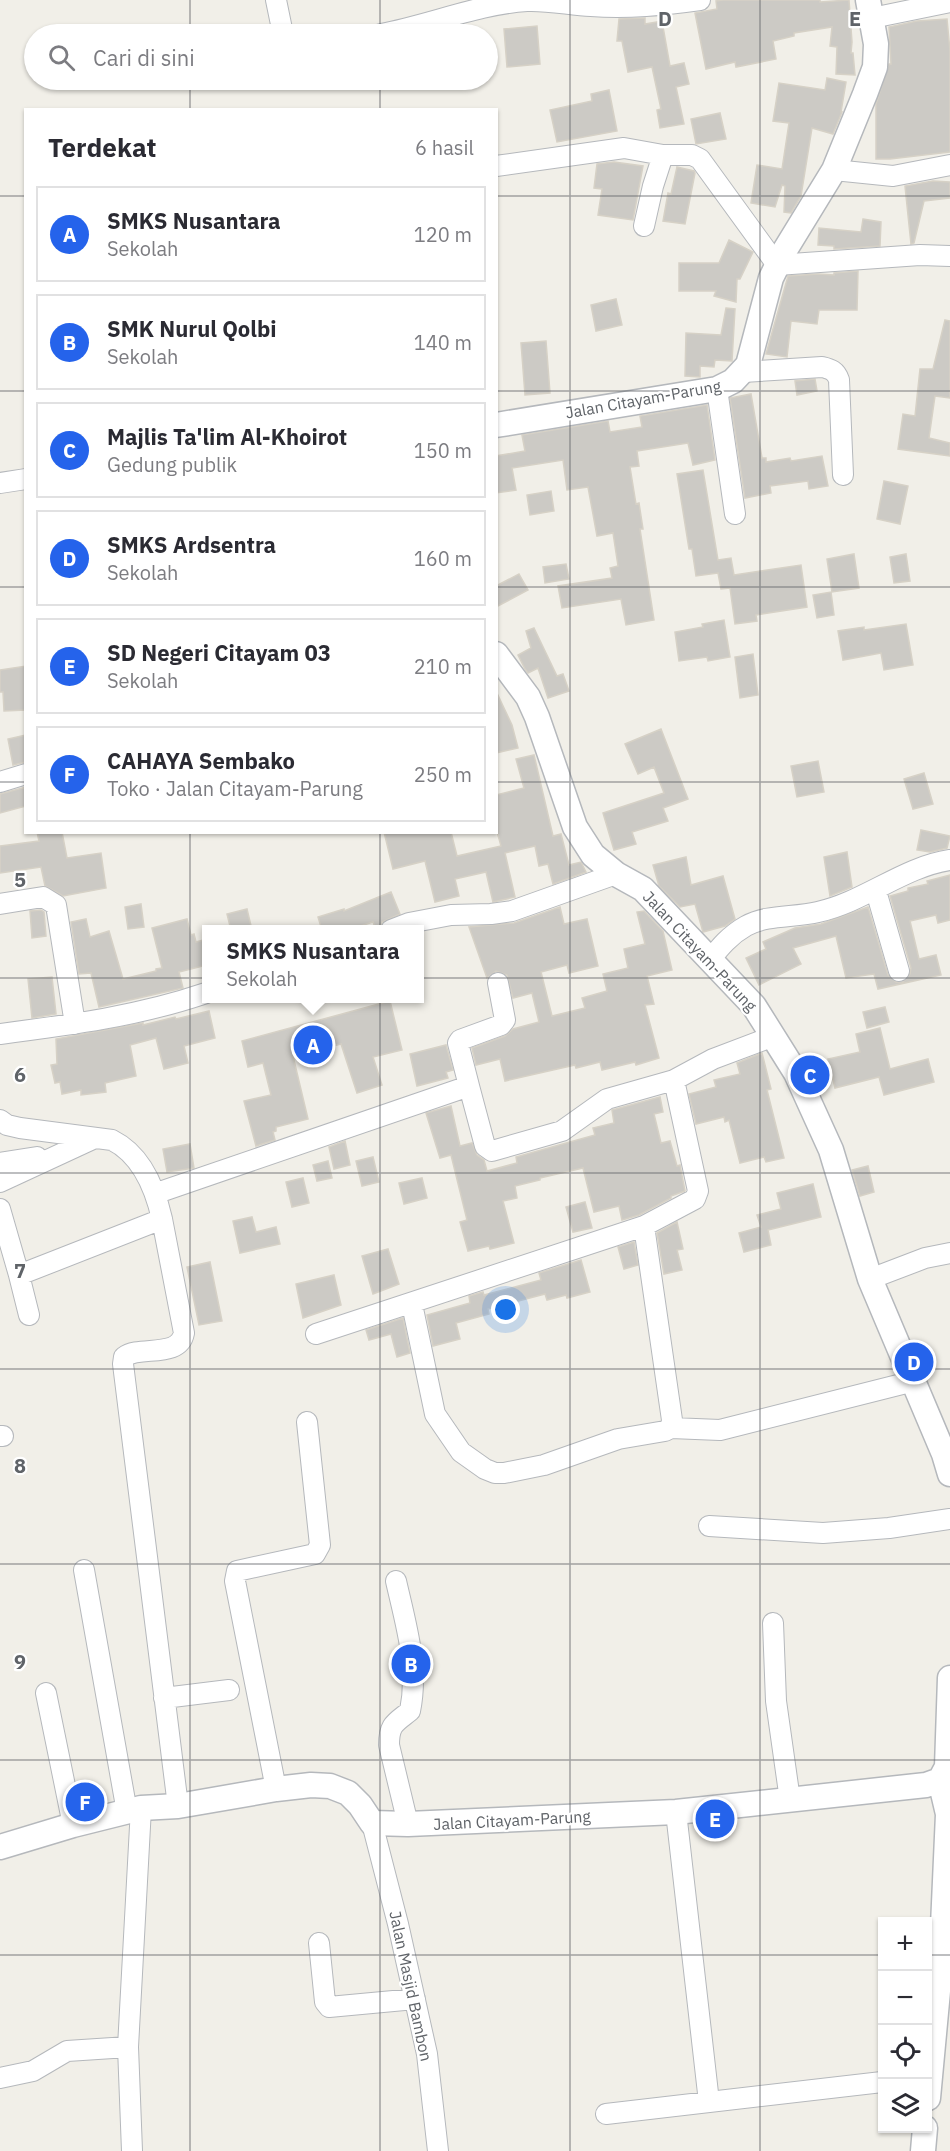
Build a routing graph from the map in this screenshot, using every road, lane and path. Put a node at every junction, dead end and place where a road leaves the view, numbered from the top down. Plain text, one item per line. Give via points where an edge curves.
1 (276, 0) edge
2 (700, 0) edge
3 (950, 2) edge
4 (870, 9) edge
5 (281, 24) edge
6 (429, 24) edge
7 (663, 155) junction
8 (950, 165) edge
9 (498, 166) edge
10 (834, 170) junction
11 (644, 226) dead end
12 (950, 256) edge
13 (777, 266) junction
14 (743, 372) junction
15 (717, 389) junction
16 (498, 425) edge
17 (843, 475) dead end
18 (24, 479) edge
19 (0, 483) edge
20 (735, 514) dead end
21 (498, 656) edge
22 (24, 774) edge
23 (1, 778) edge
24 (950, 860) edge
25 (616, 874) junction
26 (876, 891) junction
27 (0, 904) edge
28 (404, 925) edge
29 (709, 961) junction
30 (899, 970) dead end
31 (498, 983) dead end
32 (202, 994) edge
33 (75, 1024) junction
34 (0, 1034) edge
35 (774, 1036) junction
36 (674, 1080) junction
37 (469, 1086) junction
38 (0, 1120) edge
39 (95, 1138) junction
40 (63, 1152) junction
41 (0, 1163) edge
42 (0, 1182) edge
43 (156, 1193) junction
44 (0, 1209) edge
45 (162, 1219) junction
46 (644, 1226) junction
47 (950, 1253) edge
48 (20, 1275) junction
49 (870, 1279) junction
50 (412, 1304) junction
51 (29, 1315) dead end
52 (316, 1334) dead end
53 (914, 1381) junction
54 (307, 1422) dead end
55 (671, 1428) junction
56 (950, 1474) edge
57 (950, 1519) edge
58 (709, 1526) dead end
59 (84, 1570) dead end
60 (396, 1581) dead end
61 (773, 1623) dead end
62 (950, 1678) edge
63 (229, 1690) dead end
64 (46, 1693) dead end
65 (164, 1698) junction
66 (940, 1780) junction
67 (276, 1788) junction
68 (790, 1800) junction
69 (178, 1806) junction
70 (134, 1810) junction
71 (676, 1812) junction
72 (949, 1814) edge
73 (372, 1823) junction
74 (408, 1824) junction
75 (73, 1825) junction
76 (0, 1847) edge
77 (319, 1943) dead end
78 (415, 2000) junction
79 (128, 2047) junction
80 (0, 2078) edge
81 (928, 2079) edge
82 (878, 2082) edge
83 (709, 2102) junction
84 (606, 2114) dead end
85 (924, 2133) edge
86 (132, 2151) edge
87 (438, 2151) edge
88 (922, 2151) edge

1 - 5 street
2 - 6 street via 641,7 519,2 490,6
3 - 4 street
4 - 10 street, Jalan Citayam-Parung via 876,44 875,68
7 - 9 street via 624,148
7 - 11 street
7 - 13 street via 692,155 700,159
8 - 10 street via 893,176
10 - 13 street, Jalan Citayam-Parung
12 - 13 street
13 - 14 street, Jalan Citayam-Parung via 751,357
14 - 15 street, Jalan Citayam-Parung
14 - 17 street via 822,367 837,373
15 - 16 street, Jalan Citayam-Parung
15 - 20 street
18 - 19 street
21 - 25 street, Jalan Citayam-Parung via 516,678 537,717 575,827 593,855
22 - 23 street
24 - 26 street via 925,866
25 - 28 street via 512,911 451,915
25 - 29 street, Jalan Citayam-Parung via 643,890
26 - 29 street via 821,912 770,917 746,926 724,942
26 - 30 street
27 - 33 street via 44,897 56,905
29 - 35 street, Jalan Citayam-Parung via 754,1006
31 - 37 street via 505,1020 458,1043
32 - 33 street via 145,1011
33 - 34 street
35 - 36 street via 713,1059
35 - 49 street, Jalan Citayam-Parung via 796,1073 831,1150
36 - 37 street via 607,1100 562,1131 492,1150 485,1146
36 - 46 street via 698,1194
37 - 43 street
38 - 39 street via 20,1128
39 - 40 street
39 - 43 street via 125,1146
40 - 41 street
40 - 42 street
43 - 45 street
44 - 48 street
45 - 48 street
45 - 65 street via 183,1339 180,1344 153,1352 129,1354 123,1364
46 - 50 street
46 - 55 street
47 - 49 street
48 - 51 street
49 - 53 street, Jalan Citayam-Parung
50 - 52 street
50 - 55 street via 435,1414 461,1452 485,1469 504,1473 544,1465 618,1439
53 - 55 street via 720,1430
53 - 56 street, Jalan Citayam-Parung
54 - 67 street via 320,1545 315,1554 237,1571 235,1581
57 - 58 street via 823,1533
59 - 70 street
60 - 74 street via 412,1651 414,1690 410,1711 391,1726 389,1744
61 - 68 street via 776,1701
62 - 66 street via 947,1767
63 - 65 street
64 - 75 street
65 - 69 street
66 - 68 street, Jalan Citayam-Parung via 926,1785
66 - 72 street
67 - 69 street
67 - 73 street via 330,1786 348,1793
68 - 71 street, Jalan Citayam-Parung
69 - 70 street
70 - 75 street
70 - 79 street
71 - 74 street, Jalan Citayam-Parung
71 - 83 street
72 - 81 street via 942,1948
73 - 74 street, Jalan Citayam-Parung
73 - 78 street, Jalan Masjid Bambon
75 - 76 street
77 - 78 street via 329,2007
78 - 87 street, Jalan Masjid Bambon via 427,2054
79 - 80 street via 67,2051 33,2071
79 - 86 street
82 - 83 street
83 - 84 street
85 - 88 street

